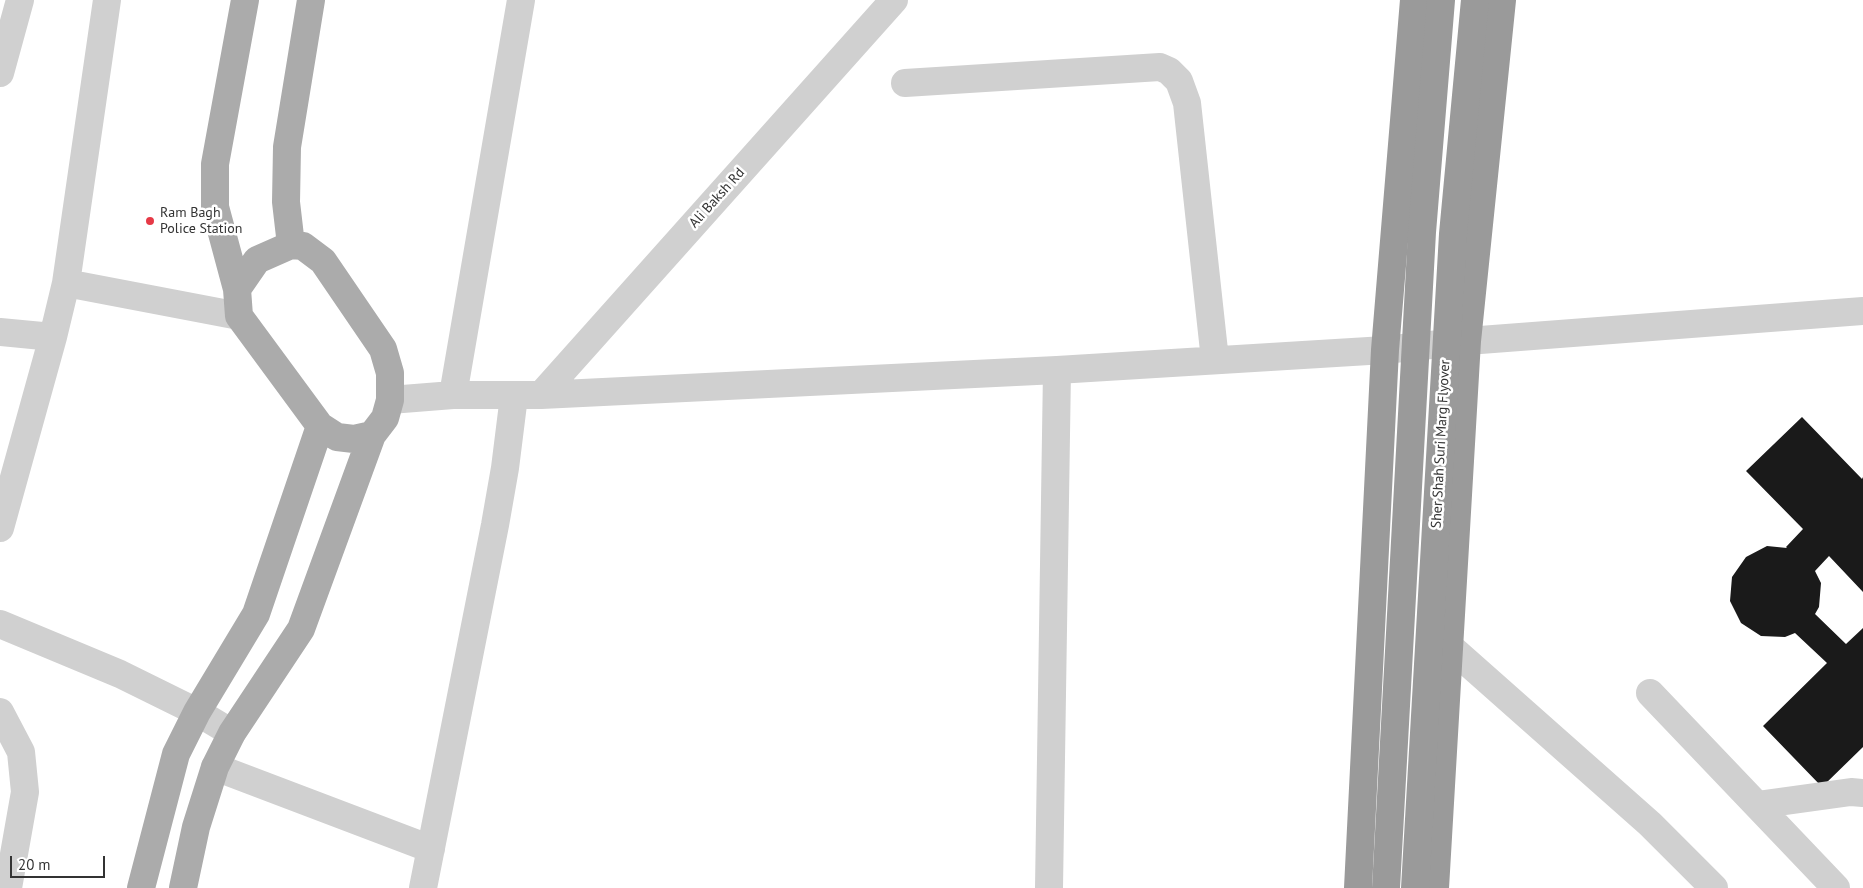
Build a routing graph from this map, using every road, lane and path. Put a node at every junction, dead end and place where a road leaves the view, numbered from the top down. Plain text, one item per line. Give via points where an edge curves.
1 (20, 0) edge
2 (107, 0) edge
3 (245, 0) edge
4 (312, 0) edge
5 (521, 0) edge
6 (894, 0) edge
7 (1414, 0) edge
8 (1440, 0) edge
9 (1475, 0) edge
10 (1502, 0) edge
11 (0, 72) edge
12 (905, 84) dead end
13 (291, 245) junction
14 (66, 283) junction
15 (237, 289) junction
16 (1863, 311) edge
17 (239, 316) junction
18 (0, 332) edge
19 (53, 337) junction
20 (1467, 341) junction
21 (1385, 350) junction
22 (1215, 360) junction
23 (1057, 370) junction
24 (453, 395) junction
25 (541, 395) junction
26 (514, 396) junction
27 (390, 400) junction
28 (320, 426) junction
29 (372, 435) junction
30 (0, 528) edge
31 (0, 624) edge
32 (1449, 646) junction
33 (1650, 693) dead end
34 (0, 712) edge
35 (197, 712) junction
36 (232, 733) junction
37 (214, 767) junction
38 (1863, 793) edge
39 (1757, 805) junction
40 (431, 849) junction
41 (8, 888) edge
42 (141, 888) edge
43 (183, 888) edge
44 (423, 888) edge
45 (1049, 888) edge
46 (1358, 888) edge
47 (1386, 888) edge
48 (1415, 888) edge
49 (1435, 888) edge
50 (1714, 888) edge
51 (1836, 888) edge

1 - 11 street
2 - 14 street
3 - 15 main road via 215,164 215,207
4 - 13 main road via 286,147 286,202
5 - 24 street
6 - 25 street, Ali Baksh Rd
7 - 21 highway
8 - 47 highway, bridge via 1422,232
9 - 48 highway, Sher Shah Suri Marg Flyover, bridge via 1453,234
10 - 20 highway
12 - 22 street via 1160,67 1169,71 1179,82 1187,103
13 - 15 main road via 257,260
13 - 27 main road via 303,246 323,261 383,349 390,373
14 - 17 street
14 - 19 street
15 - 17 main road
16 - 20 street
17 - 28 main road
18 - 19 street
19 - 30 street
20 - 21 street
20 - 32 highway
21 - 22 street
21 - 46 highway
22 - 23 street
23 - 25 street
23 - 45 street
24 - 26 street
24 - 27 street
25 - 26 street
26 - 40 street via 495,525
27 - 29 main road via 385,418
28 - 29 main road via 338,437 354,439
28 - 35 main road via 256,614
29 - 36 main road via 301,629
31 - 35 street via 120,674
32 - 49 highway
32 - 50 street via 1643,818
33 - 39 street
34 - 41 street via 21,752 25,792
35 - 36 street
35 - 42 main road via 176,754
36 - 37 main road
37 - 40 street
37 - 43 main road via 196,826
38 - 39 street
39 - 51 street
40 - 44 street

